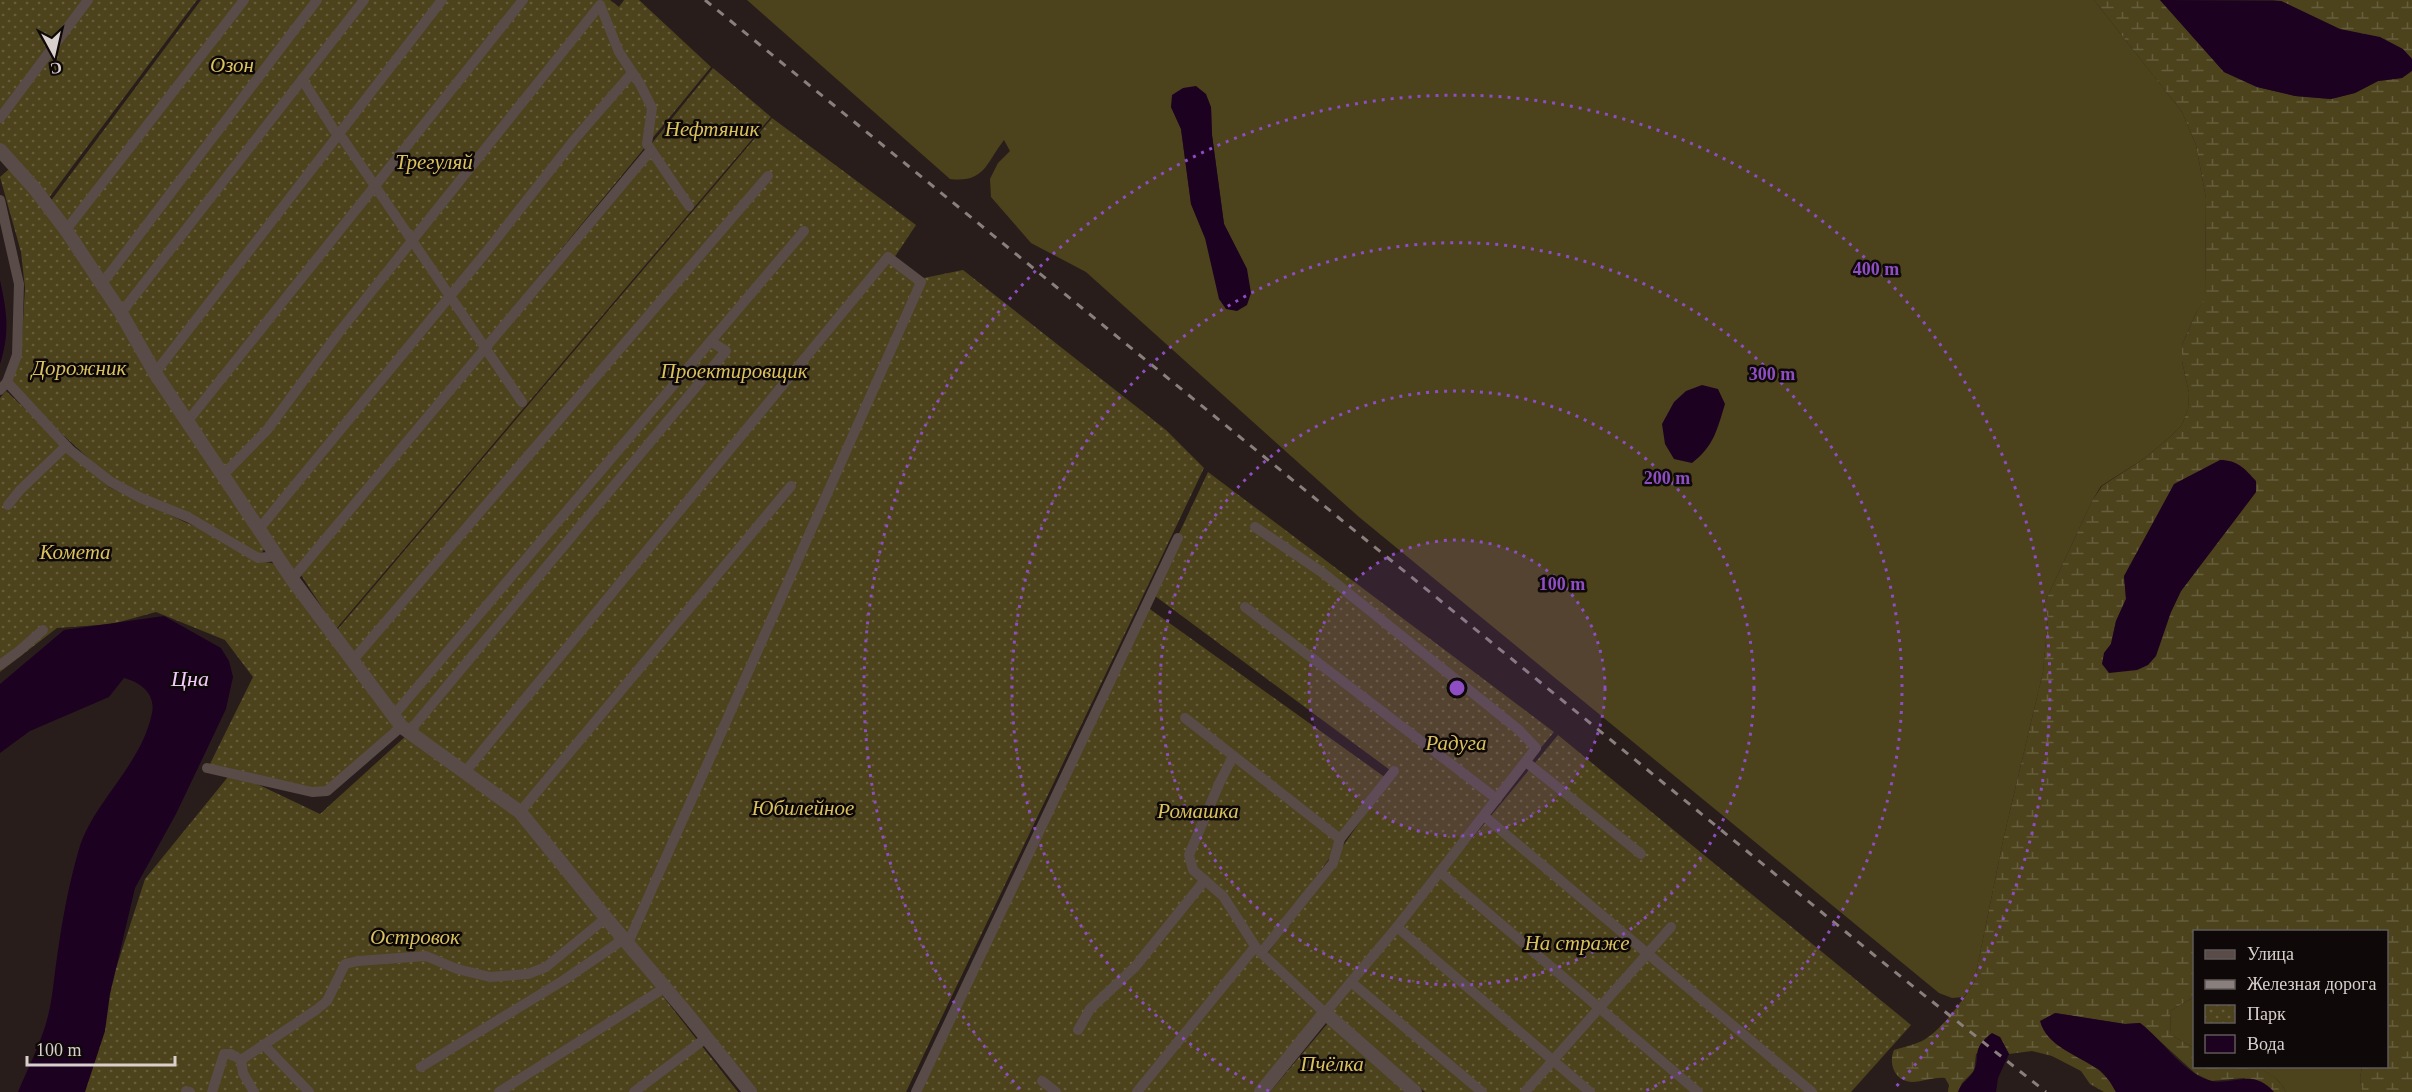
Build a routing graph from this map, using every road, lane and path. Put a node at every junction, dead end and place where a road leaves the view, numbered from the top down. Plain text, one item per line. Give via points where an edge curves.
1 (88, 0) edge
2 (244, 0) edge
3 (317, 0) edge
4 (364, 0) edge
5 (442, 0) edge
6 (523, 0) edge
7 (601, 2) edge
8 (632, 73) junction
9 (303, 79) junction
10 (0, 118) edge
11 (338, 134) junction
12 (0, 150) edge
13 (651, 150) junction
14 (768, 177) dead end
15 (374, 186) junction
16 (0, 200) edge
17 (689, 206) dead end
18 (66, 230) junction
19 (804, 231) dead end
20 (412, 242) junction
21 (100, 285) junction
22 (450, 295) junction
23 (121, 313) junction
24 (712, 342) junction
25 (485, 349) junction
26 (155, 373) junction
27 (4, 386) edge
28 (522, 402) dead end
29 (187, 422) junction
30 (66, 446) junction
31 (223, 475) junction
32 (791, 486) dead end
33 (8, 505) dead end
34 (1255, 527) dead end
35 (259, 529) junction
36 (1178, 538) dead end
37 (277, 556) junction
38 (292, 579) junction
39 (1245, 607) dead end
40 (43, 630) dead end
41 (353, 660) junction
42 (0, 665) edge
43 (1185, 718) dead end
44 (401, 725) junction
45 (1233, 756) junction
46 (1526, 762) junction
47 (207, 768) dead end
48 (1394, 771) dead end
49 (465, 772) junction
50 (1497, 799) junction
51 (520, 812) junction
52 (1484, 816) junction
53 (1340, 839) junction
54 (1641, 854) dead end
55 (1440, 872) junction
56 (1205, 880) junction
57 (606, 918) junction
58 (1397, 927) junction
59 (1671, 927) dead end
60 (626, 941) junction
61 (1258, 950) junction
62 (1646, 952) junction
63 (1351, 982) junction
64 (666, 987) junction
65 (1599, 1007) junction
66 (1325, 1013) junction
67 (1078, 1030) dead end
68 (706, 1038) junction
69 (264, 1045) junction
70 (241, 1060) junction
71 (1552, 1060) junction
72 (421, 1067) dead end
73 (1042, 1081) dead end
74 (747, 1091) edge
75 (212, 1092) edge
76 (254, 1092) edge
77 (309, 1092) edge
78 (499, 1092) edge
79 (634, 1092) edge
80 (916, 1092) edge
81 (1056, 1092) edge
82 (1137, 1092) edge
83 (1261, 1092) edge
84 (1415, 1092) edge
85 (1482, 1092) edge
86 (1525, 1092) edge
87 (1590, 1092) edge
88 (1698, 1092) edge
89 (1812, 1092) edge

1 - 10 street
2 - 18 street
3 - 21 street
4 - 9 street
5 - 11 street
6 - 15 street
7 - 8 street via 619,52
7 - 20 street
8 - 13 street via 652,108 647,144
8 - 22 street
9 - 11 street
9 - 23 street
11 - 15 street
11 - 26 street
12 - 18 street
13 - 17 street
13 - 25 street
14 - 41 street
15 - 20 street
15 - 29 street
16 - 27 street via 20,284 18,355
18 - 21 street
19 - 24 street
20 - 22 street
20 - 31 street via 267,430
21 - 23 street
22 - 25 street
22 - 35 street
23 - 26 street
24 - 44 street
24 - 44 street via 726,351
25 - 28 street
25 - 38 street
26 - 29 street
27 - 30 street
29 - 31 street
30 - 33 street
30 - 37 street via 111,482 141,498 188,517 258,558
31 - 35 street
32 - 51 street
34 - 46 street via 1323,573 1519,730 1536,748
35 - 37 street
36 - 80 street
37 - 38 street
38 - 41 street
39 - 50 street
40 - 42 street
41 - 44 street
43 - 45 street
44 - 47 street via 327,791 312,792
44 - 49 street
45 - 53 street
45 - 56 street via 1190,855 1193,870
46 - 50 street
46 - 54 street
48 - 53 street
49 - 51 street
49 - 60 street via 888,256 921,282
50 - 52 street
51 - 57 street
52 - 55 street
52 - 62 street
53 - 61 street via 1333,863
55 - 58 street
55 - 65 street
56 - 61 street via 1223,896
56 - 67 street via 1134,967 1090,1009
57 - 60 street
57 - 69 street via 546,967 528,974 490,977 426,956 345,964 327,1001
58 - 63 street
58 - 71 street
59 - 62 street
60 - 64 street
60 - 72 street
61 - 66 street
61 - 82 street
62 - 65 street
62 - 89 street
63 - 66 street
63 - 85 street
64 - 68 street
64 - 78 street
65 - 71 street
65 - 88 street
66 - 83 street
66 - 84 street
68 - 74 street
68 - 79 street
69 - 70 street
69 - 77 street
70 - 75 street via 224,1054
70 - 76 street via 243,1073
71 - 86 street
71 - 87 street
73 - 81 street

